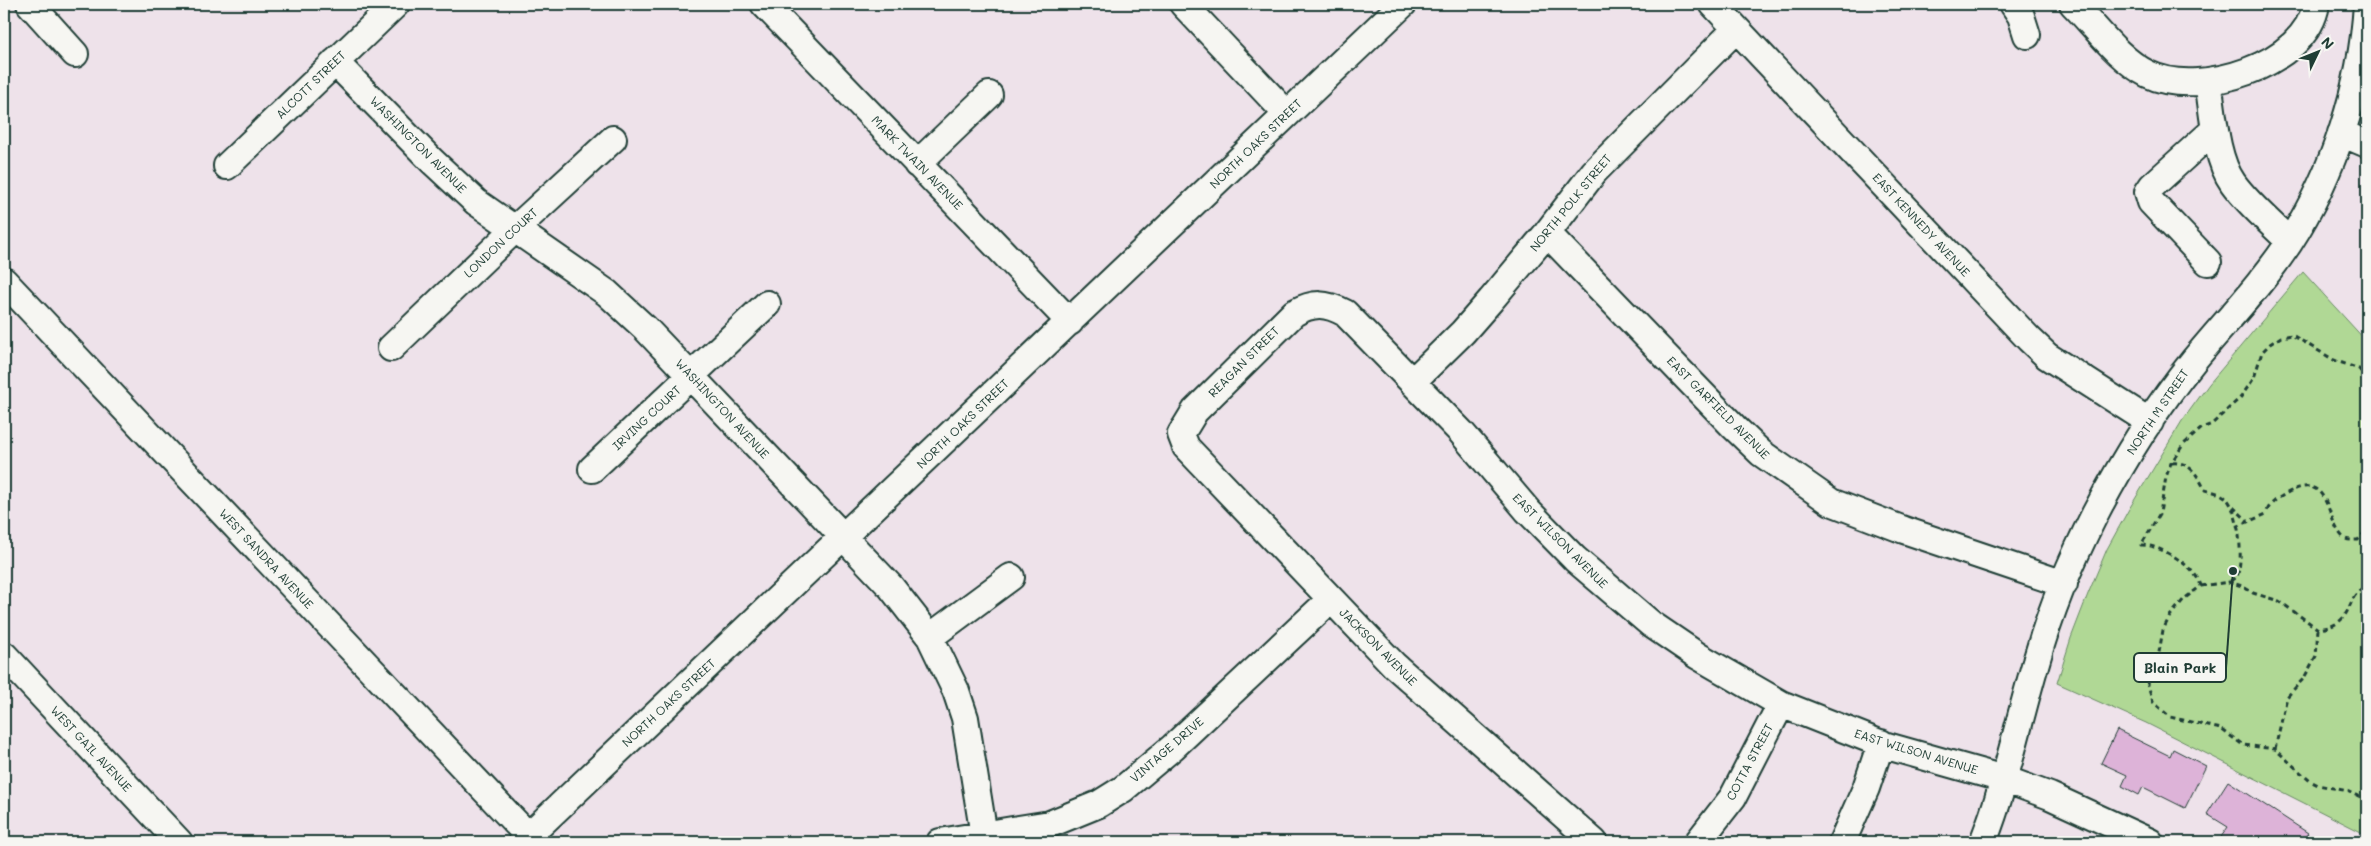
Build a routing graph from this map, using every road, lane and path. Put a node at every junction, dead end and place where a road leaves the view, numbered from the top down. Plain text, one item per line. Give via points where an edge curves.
1 (30, 4) edge
2 (396, 4) edge
3 (1183, 4) edge
4 (1403, 4) edge
5 (1712, 4) edge
6 (2013, 4) edge
7 (2073, 4) edge
8 (2316, 4) edge
9 (2367, 4) edge
10 (770, 5) edge
11 (1736, 29) junction
12 (2027, 35) dead end
13 (75, 54) dead end
14 (335, 62) junction
15 (2208, 81) junction
16 (989, 95) dead end
17 (1286, 114) junction
18 (2215, 129) junction
19 (2341, 133) junction
20 (613, 139) dead end
21 (2367, 144) edge
22 (917, 164) junction
23 (227, 166) dead end
24 (514, 230) junction
25 (1547, 233) junction
26 (2289, 241) junction
27 (2208, 262) dead end
28 (4, 281) edge
29 (767, 304) dead end
30 (1319, 304) joint
31 (1070, 322) junction
32 (391, 348) dead end
33 (692, 376) junction
34 (2367, 379) edge
35 (1412, 382) junction
36 (2150, 422) junction
37 (1182, 434) joint
38 (2171, 463) junction
39 (592, 469) dead end
40 (2231, 504) junction
41 (2367, 506) edge
42 (2248, 522) junction
43 (2236, 527) junction
44 (844, 538) junction
45 (1011, 577) dead end
46 (2229, 582) junction
47 (2064, 584) junction
48 (2201, 586) junction
49 (2367, 586) edge
50 (1330, 600) junction
51 (2318, 629) junction
52 (930, 637) junction
53 (4, 655) edge
54 (1781, 704) junction
55 (1881, 743) junction
56 (2275, 748) junction
57 (2004, 779) junction
58 (2367, 800) edge
59 (984, 839) edge
60 (528, 840) edge
61 (179, 842) edge
62 (940, 842) edge
63 (1594, 842) edge
64 (1698, 842) edge
65 (1842, 842) edge
66 (1983, 842) edge
67 (2150, 842) edge

1 - 13 street
2 - 14 street, ALCOTT STREET
3 - 17 street
4 - 17 street, NORTH OAKS STREET
5 - 11 street, EAST KENNEDY AVENUE
6 - 12 street
7 - 15 street via 2136,67 2165,80 2182,83
8 - 15 street via 2309,23 2298,38 2274,60
9 - 19 street, NORTH M STREET via 2358,68
10 - 22 street, MARK TWAIN AVENUE
11 - 25 street, NORTH POLK STREET via 1594,172
11 - 36 street, EAST KENNEDY AVENUE via 2029,339 2047,356
14 - 23 street, ALCOTT STREET
14 - 24 street, WASHINGTON AVENUE via 432,161 476,202
15 - 18 street
16 - 22 street
17 - 31 street, NORTH OAKS STREET
18 - 26 street via 2223,163 2232,182
18 - 27 street via 2148,192 2151,202
19 - 21 street
19 - 26 street, NORTH M STREET via 2312,201
20 - 24 street, LONDON COURT
22 - 31 street, MARK TWAIN AVENUE
24 - 32 street, LONDON COURT
24 - 33 street, WASHINGTON AVENUE via 607,293
25 - 35 street, NORTH POLK STREET via 1463,332
25 - 47 street, EAST GARFIELD AVENUE via 1734,427 1790,475 1832,502
26 - 36 street, NORTH M STREET
28 - 60 street, WEST SANDRA AVENUE
29 - 33 street, IRVING COURT
30 - 35 street, EAST WILSON AVENUE via 1345,313
30 - 37 street, REAGAN STREET via 1306,306 1294,313 1194,411
31 - 44 street, NORTH OAKS STREET
33 - 39 street, IRVING COURT
33 - 44 street, WASHINGTON AVENUE
34 - 38 path via 2359,370 2334,360 2302,340 2292,336 2281,337 2262,352 2254,378 2241,397 2212,424 2191,436
35 - 54 street, EAST WILSON AVENUE via 1485,458 1528,511 1612,592 1698,656
36 - 47 street, NORTH M STREET via 2094,516
37 - 50 street, JACKSON AVENUE via 1186,447 1195,458
38 - 40 path via 2184,464 2195,473 2205,490 2220,494
38 - 48 path via 2160,513 2141,544 2150,544 2173,556 2200,580
40 - 42 path
40 - 43 path
41 - 42 path via 2365,532 2358,540 2350,541 2343,537 2325,499 2320,493 2306,488 2299,488 2280,498 2268,507 2266,514
42 - 43 path
43 - 46 path via 2240,563 2237,576
44 - 52 street, WASHINGTON AVENUE via 891,587
44 - 60 street, NORTH OAKS STREET
45 - 52 street
46 - 48 path
46 - 51 path via 2279,601
47 - 57 street, NORTH M STREET via 2036,660
48 - 56 path via 2184,599 2163,630 2158,658 2148,674 2150,697 2170,717 2221,729 2243,745
49 - 51 path via 2358,593 2340,622 2333,627
50 - 59 street, VINTAGE DRIVE via 1172,747 1123,788 1099,804 1050,824
50 - 63 street, JACKSON AVENUE via 1401,672
51 - 56 path via 2316,656 2304,678 2287,697
52 - 59 street, WASHINGTON AVENUE via 965,718
53 - 61 street, WEST GAIL AVENUE
54 - 55 street, EAST WILSON AVENUE
54 - 64 street, COTTA STREET via 1733,797
55 - 57 street, EAST WILSON AVENUE
55 - 65 street via 1866,788
56 - 58 path via 2310,781 2348,791
57 - 66 street, NORTH M STREET
57 - 67 street, EAST WILSON AVENUE via 2050,796
59 - 62 street, VINTAGE DRIVE

